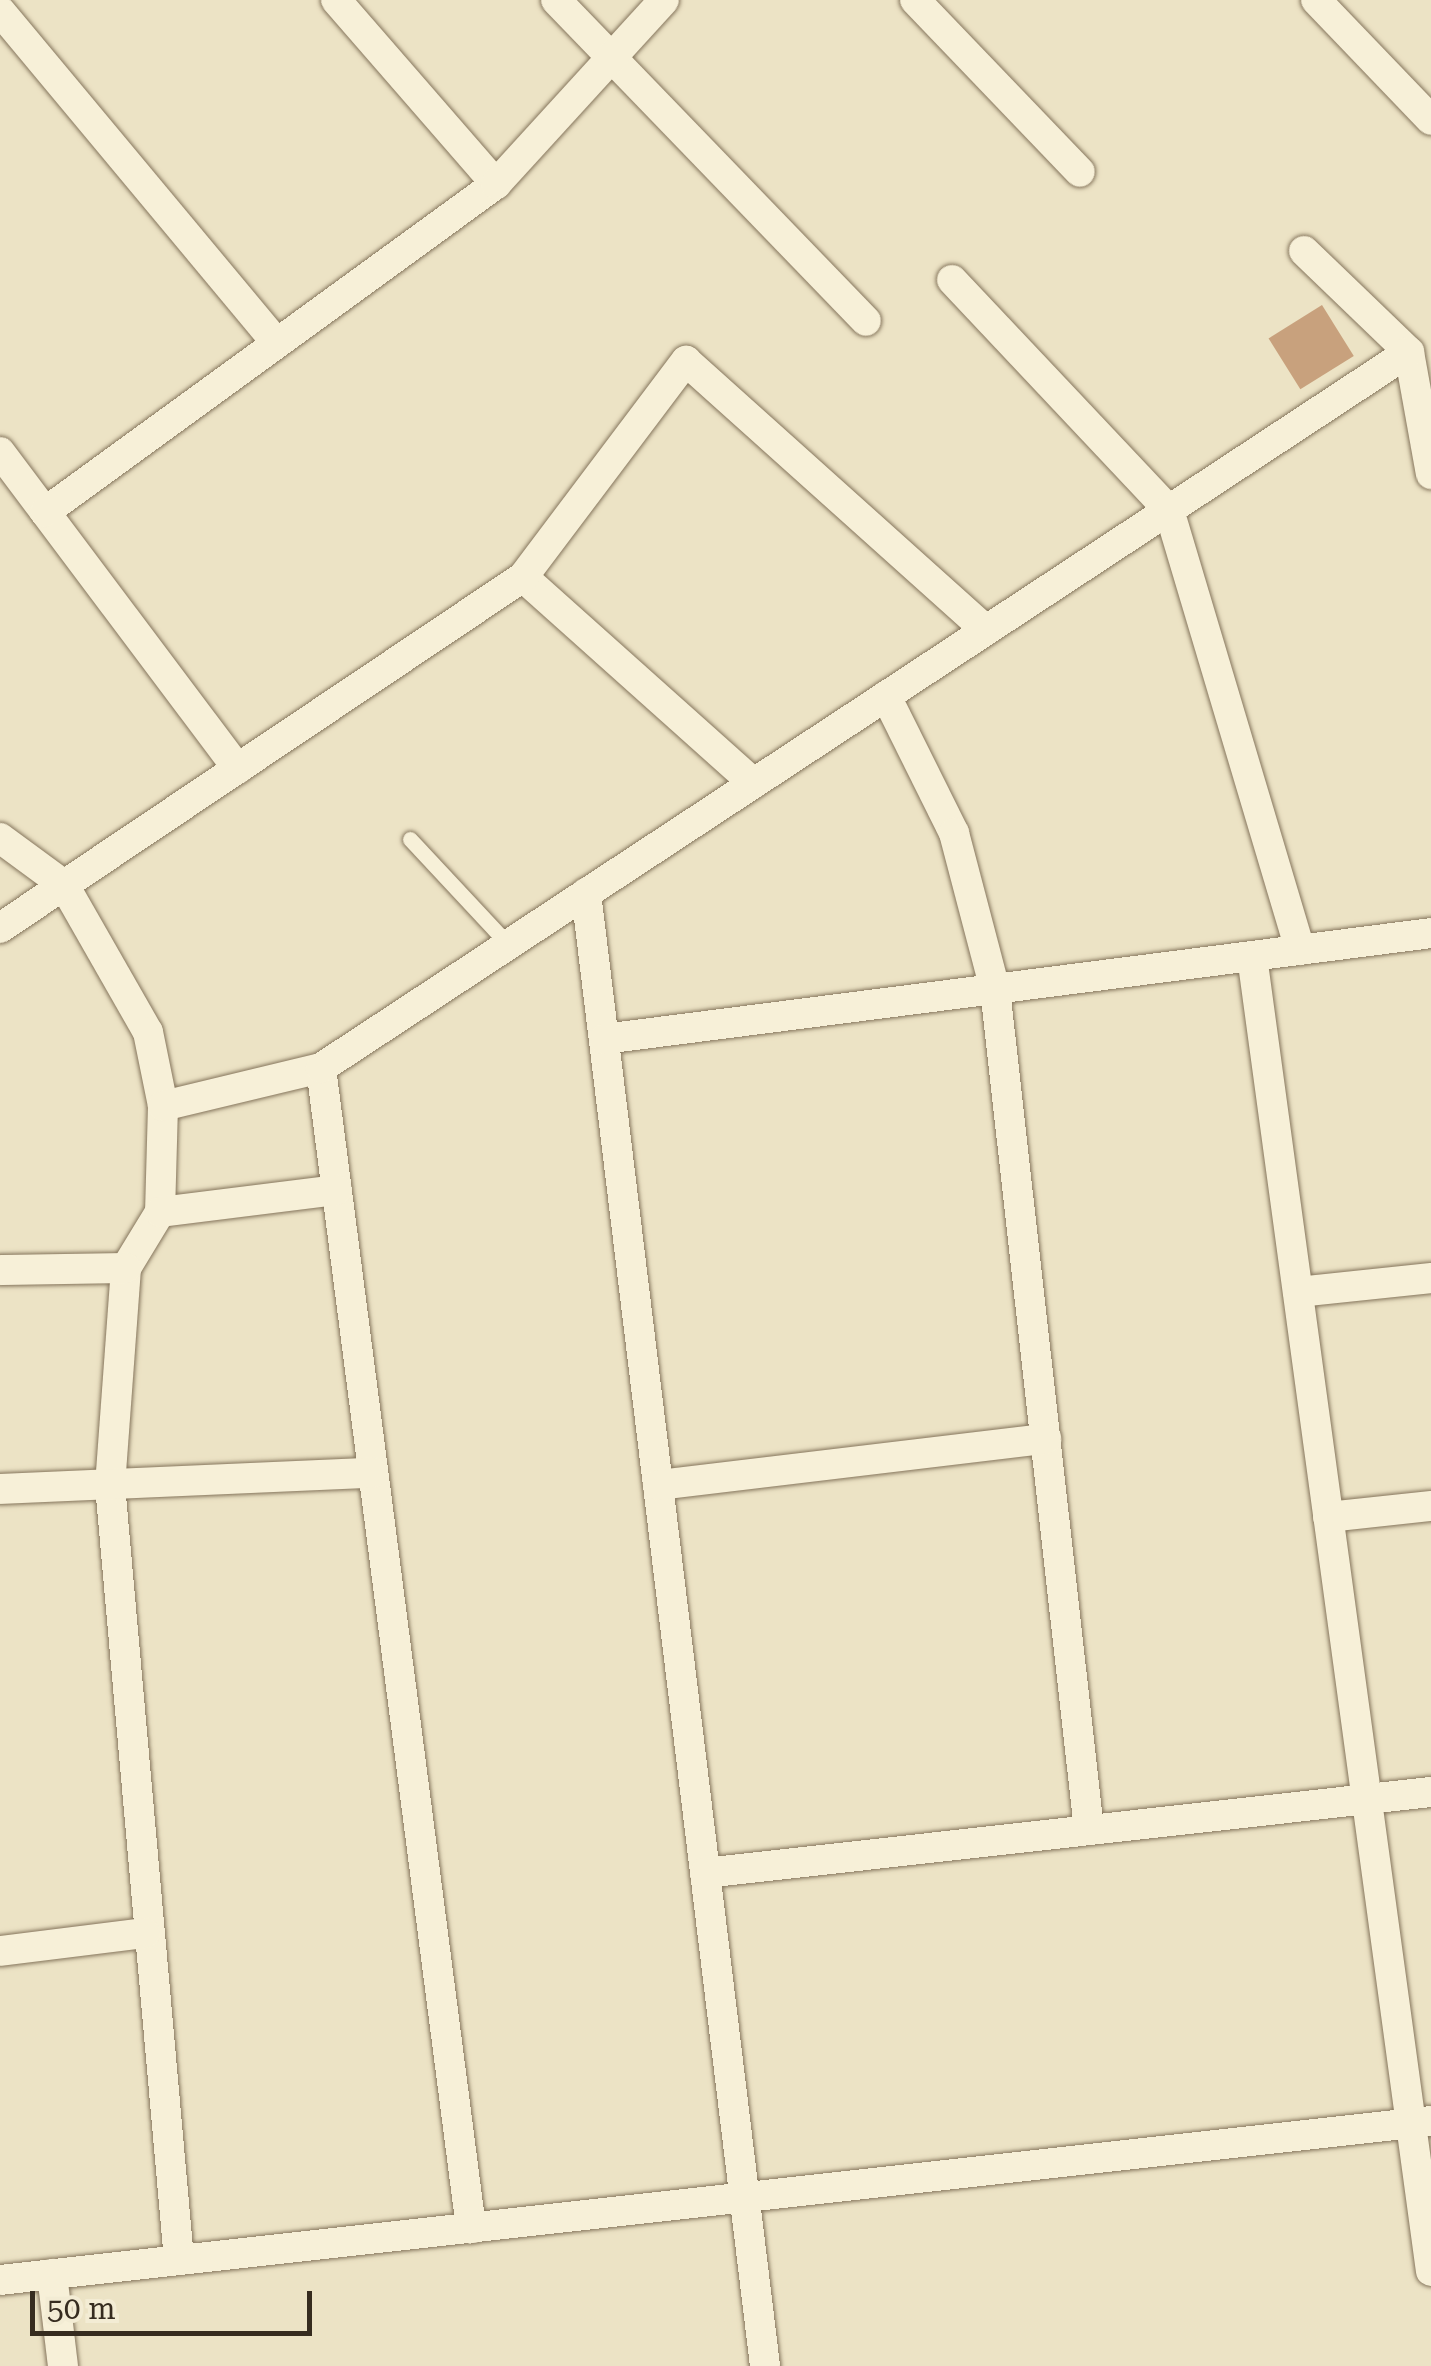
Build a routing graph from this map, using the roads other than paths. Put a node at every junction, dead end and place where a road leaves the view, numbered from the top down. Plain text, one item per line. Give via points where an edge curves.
1 (336, 0) edge
2 (556, 0) edge
3 (664, 0) edge
4 (915, 0) edge
5 (1316, 0) edge
6 (0, 12) edge
7 (612, 58) junction
8 (1428, 110) edge
9 (1080, 172) dead end
10 (496, 184) junction
11 (1304, 251) dead end
12 (952, 280) dead end
13 (866, 321) dead end
14 (277, 344) junction
15 (1409, 352) junction
16 (1427, 421) edge
17 (0, 452) edge
18 (1431, 474) edge
19 (1169, 510) junction
20 (45, 512) junction
21 (523, 577) junction
22 (986, 630) junction
23 (886, 696) junction
24 (238, 769) junction
25 (753, 783) junction
26 (0, 838) edge
27 (410, 839) dead end
28 (64, 885) junction
29 (586, 893) junction
30 (0, 928) edge
31 (1431, 933) edge
32 (508, 944) junction
33 (1300, 950) junction
34 (1252, 956) junction
35 (995, 989) junction
36 (604, 1038) junction
37 (320, 1068) junction
38 (163, 1106) junction
39 (336, 1190) junction
40 (160, 1212) junction
41 (126, 1268) junction
42 (0, 1270) edge
43 (1431, 1278) edge
44 (1298, 1292) junction
45 (1046, 1438) junction
46 (373, 1473) junction
47 (110, 1484) junction
48 (658, 1484) junction
49 (0, 1489) edge
50 (1431, 1506) edge
51 (1328, 1518) junction
52 (1431, 1792) edge
53 (1367, 1799) junction
54 (1089, 1830) junction
55 (705, 1873) junction
56 (145, 1933) junction
57 (0, 1951) edge
58 (1421, 2122) edge
59 (744, 2197) junction
60 (470, 2228) junction
61 (179, 2260) junction
62 (1431, 2271) edge
63 (52, 2274) junction
64 (0, 2280) edge
65 (63, 2366) edge
66 (765, 2366) edge

1 - 10 street
2 - 7 street
3 - 7 street
4 - 9 street
5 - 8 street
6 - 14 street
7 - 10 street
7 - 13 street
10 - 14 street
11 - 15 street
12 - 19 street
14 - 20 street
15 - 16 street
15 - 19 street
16 - 18 street
17 - 20 street
19 - 22 street
19 - 33 street
20 - 24 street
21 - 22 street via 686,362
21 - 24 street
21 - 25 street
22 - 23 street
23 - 25 street
23 - 35 street via 954,832
24 - 28 street
25 - 29 street
26 - 28 street
27 - 32 lane
28 - 30 street
28 - 38 street via 148,1032
29 - 32 street
29 - 36 street
31 - 33 street
32 - 37 street
33 - 34 street
34 - 35 street
34 - 44 street
35 - 36 street
35 - 45 street
36 - 48 street
37 - 38 street
37 - 39 street
38 - 40 street
39 - 40 street
39 - 46 street
40 - 41 street
41 - 42 street
41 - 47 street
43 - 44 street
44 - 51 street
45 - 48 street
45 - 54 street
46 - 47 street
46 - 60 street
47 - 49 street
47 - 56 street
48 - 55 street
50 - 51 street
51 - 53 street
52 - 53 street
53 - 54 street
53 - 58 street
54 - 55 street
55 - 59 street
56 - 57 street
56 - 61 street
58 - 59 street
58 - 62 street
59 - 60 street
59 - 66 street
60 - 61 street
61 - 63 street
63 - 64 street
63 - 65 street

